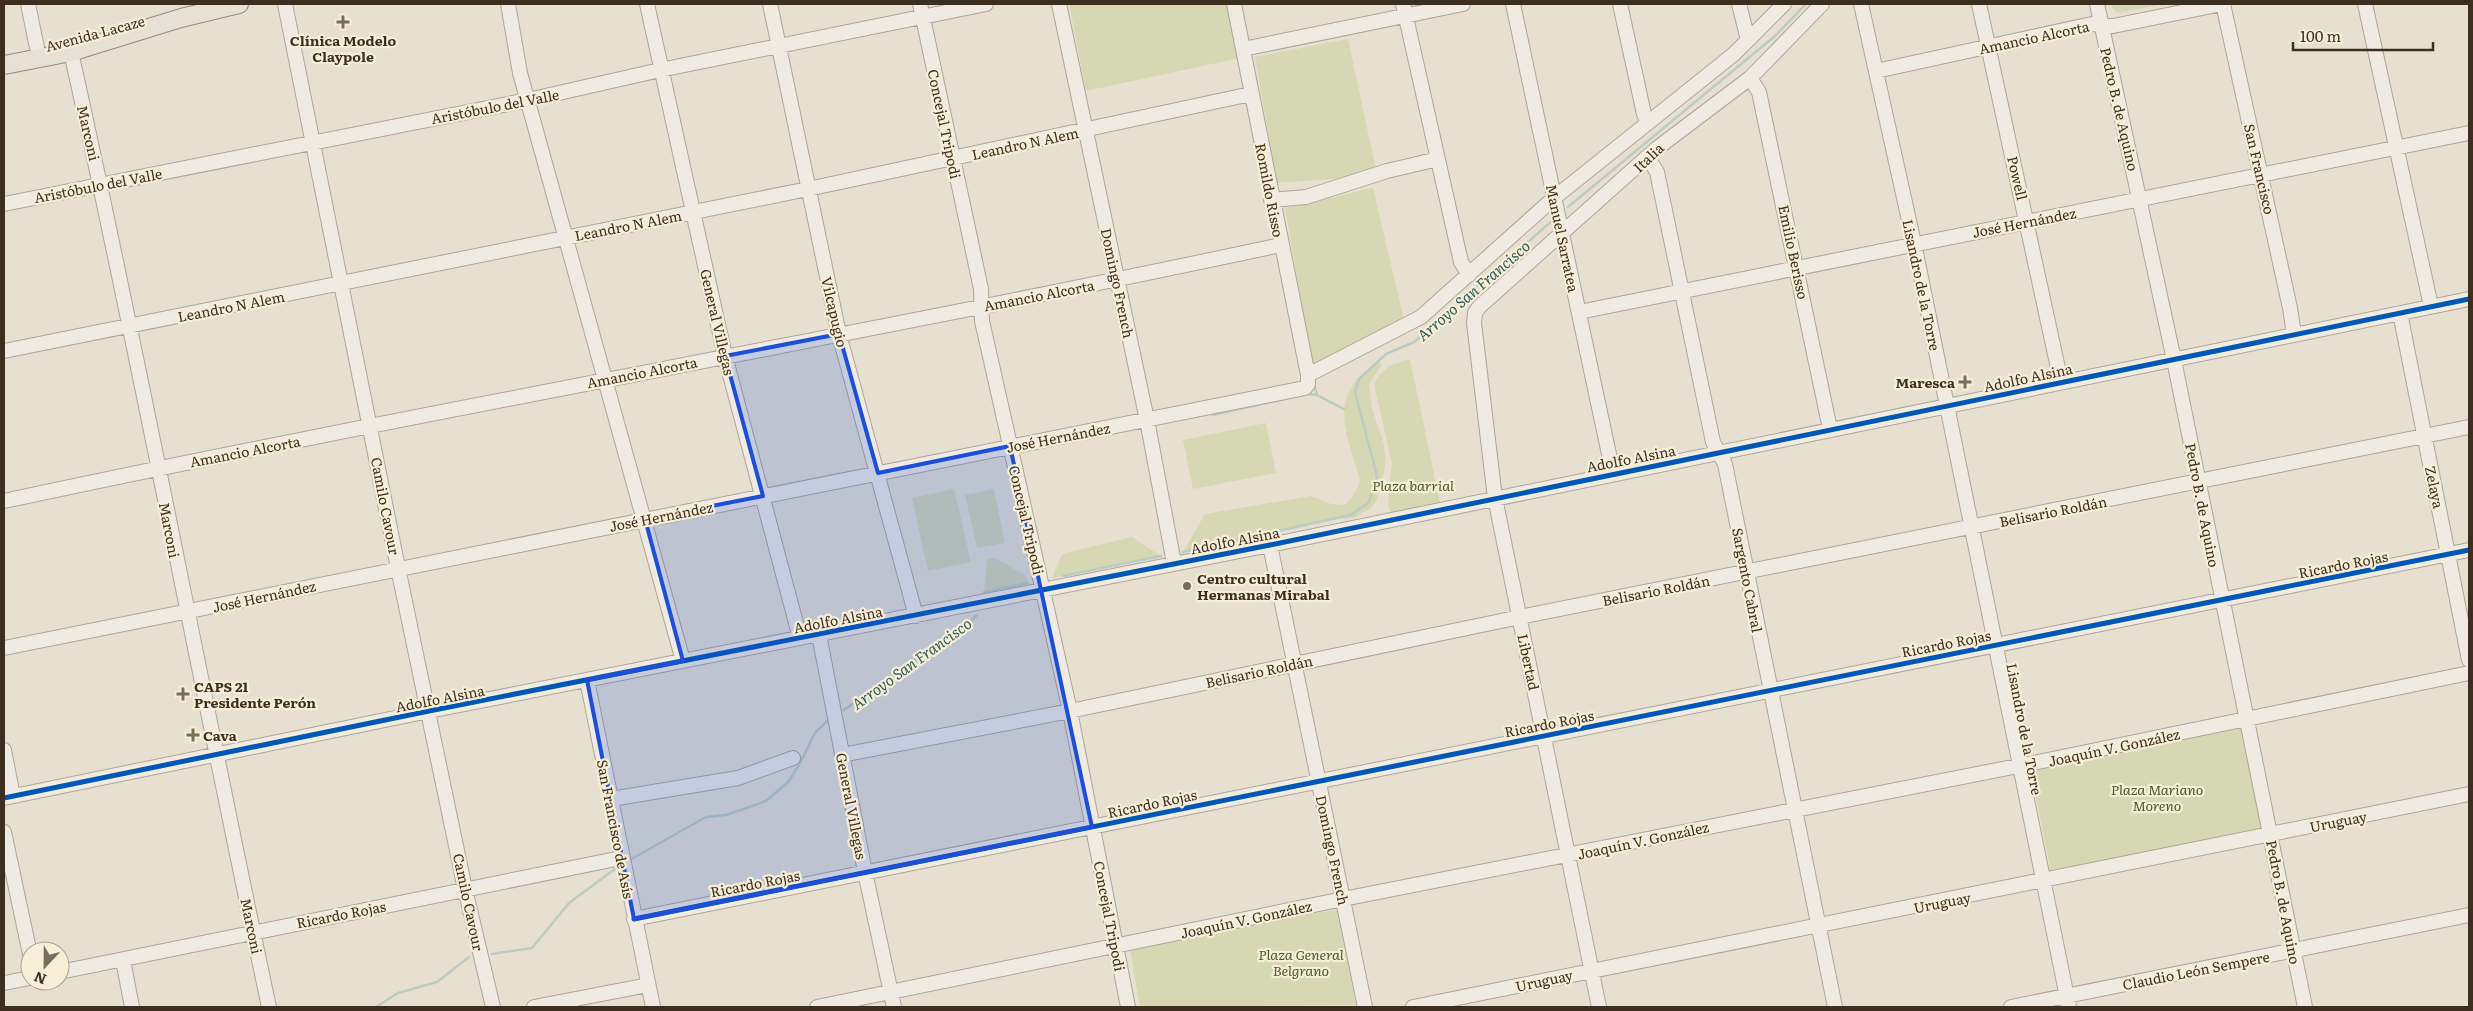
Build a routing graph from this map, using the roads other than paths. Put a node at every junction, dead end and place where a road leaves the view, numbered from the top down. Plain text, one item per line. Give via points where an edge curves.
1 (28, 4) edge
2 (239, 4) edge
3 (285, 4) edge
4 (508, 4) edge
5 (647, 4) edge
6 (770, 4) edge
7 (986, 4) edge
8 (1059, 4) edge
9 (1234, 4) edge
10 (1463, 4) edge
11 (1512, 4) edge
12 (1620, 4) edge
13 (1739, 4) edge
14 (1784, 4) edge
15 (1822, 4) edge
16 (1861, 4) edge
17 (1979, 4) edge
18 (2097, 4) edge
19 (2222, 4) edge
20 (2365, 4) edge
21 (922, 10) edge
22 (1404, 10) edge
23 (183, 11) edge
24 (2101, 24) junction
25 (1748, 40) junction
26 (780, 47) junction
27 (1988, 47) junction
28 (37, 48) junction
29 (1242, 49) junction
30 (71, 52) junction
31 (4, 54) edge
32 (4, 65) edge
33 (660, 70) junction
34 (1876, 71) junction
35 (1750, 78) junction
36 (1252, 94) junction
37 (528, 100) junction
38 (1648, 123) junction
39 (1086, 131) junction
40 (2469, 133) edge
41 (312, 142) junction
42 (2396, 147) junction
43 (952, 158) junction
44 (1648, 158) junction
45 (1438, 160) junction
46 (2261, 173) junction
47 (100, 185) junction
48 (808, 189) junction
49 (2140, 199) junction
50 (1272, 200) junction
51 (1555, 201) junction
52 (4, 204) edge
53 (693, 212) junction
54 (2027, 222) junction
55 (1561, 228) junction
56 (566, 238) junction
57 (1914, 244) junction
58 (1280, 245) junction
59 (1798, 268) junction
60 (1469, 275) junction
61 (1118, 280) junction
62 (340, 284) junction
63 (1682, 290) junction
64 (2469, 299) edge
65 (982, 305) junction
66 (2431, 306) junction
67 (1579, 312) junction
68 (2400, 313) junction
69 (1475, 314) joint
70 (130, 326) junction
71 (839, 334) junction
72 (2294, 335) junction
73 (4, 351) edge
74 (725, 356) junction
75 (2174, 360) junction
76 (1308, 375) junction
77 (605, 380) junction
78 (2062, 382) junction
79 (1947, 406) junction
80 (1147, 420) junction
81 (370, 426) junction
82 (2469, 427) edge
83 (1830, 429) junction
84 (2425, 436) junction
85 (1010, 446) junction
86 (1718, 452) junction
87 (158, 468) junction
88 (878, 473) junction
89 (1613, 473) junction
90 (2199, 481) junction
91 (763, 496) junction
92 (1495, 498) junction
93 (4, 501) edge
94 (645, 519) junction
95 (1972, 527) junction
96 (1270, 545) junction
97 (2469, 550) edge
98 (2449, 554) junction
99 (1174, 563) junction
100 (398, 568) junction
101 (1746, 573) junction
102 (1043, 589) junction
103 (2222, 600) junction
104 (186, 612) junction
105 (916, 616) junction
106 (1520, 617) junction
107 (819, 635) junction
108 (800, 638) junction
109 (1997, 645) junction
110 (4, 648) edge
111 (683, 660) junction
112 (2469, 660) edge
113 (1295, 664) junction
114 (2469, 673) edge
115 (587, 680) junction
116 (1771, 690) junction
117 (429, 711) junction
118 (1070, 711) junction
119 (2247, 719) junction
120 (1545, 735) junction
121 (4, 750) edge
122 (217, 755) junction
123 (842, 755) junction
124 (793, 758) dead end
125 (2020, 766) junction
126 (1318, 781) junction
127 (2469, 794) edge
128 (8, 797) edge
129 (611, 798) junction
130 (1794, 809) junction
131 (1092, 827) junction
132 (4, 832) edge
133 (2270, 835) junction
134 (1567, 855) junction
135 (622, 862) junction
136 (865, 872) junction
137 (2044, 881) junction
138 (465, 889) junction
139 (1344, 899) junction
140 (2469, 915) edge
141 (634, 919) junction
142 (1818, 926) junction
143 (252, 932) junction
144 (27, 941) edge
145 (1115, 945) junction
146 (2293, 950) junction
147 (123, 960) junction
148 (70, 970) edge
149 (1592, 970) junction
150 (20, 980) edge
151 (4, 983) edge
152 (648, 985) junction
153 (891, 992) junction
154 (2068, 1002) edge
155 (132, 1007) edge
156 (269, 1007) edge
157 (492, 1007) edge
158 (534, 1007) edge
159 (653, 1007) edge
160 (817, 1007) edge
161 (894, 1007) edge
162 (1128, 1007) edge
163 (1364, 1007) edge
164 (1414, 1007) edge
165 (1600, 1007) edge
166 (1835, 1007) edge
167 (2011, 1007) edge
168 (2305, 1007) edge

1 - 28 street
2 - 23 main road
3 - 41 street, Camilo Cavour
4 - 37 street
5 - 33 street, General Villegas
6 - 26 street, Vilcapugio
7 - 21 street, Aristóbulo del Valle
8 - 39 street, Domingo French
9 - 29 street, Romildo Risso
10 - 22 street
11 - 51 street, Manuel Sarratea
12 - 38 street
13 - 25 street
14 - 25 street, Italia
15 - 35 street, Italia
16 - 34 street, Lisandro de la Torre
17 - 27 street, Powell
18 - 24 street, Pedro B. de Aquino
19 - 24 street, Amancio Alcorta via 2113,26
19 - 46 street, San Francisco
20 - 42 street
21 - 26 street, Aristóbulo del Valle
21 - 43 street, Concejal Tripodi
22 - 29 street
22 - 45 street
23 - 28 main road, Avenida Lacaze
23 - 30 main road, Avenida Lacaze
24 - 27 street, Amancio Alcorta
24 - 49 street, Pedro B. de Aquino
25 - 38 street, Italia
26 - 33 street, Aristóbulo del Valle
26 - 48 street, Vilcapugio
27 - 34 street, Amancio Alcorta
27 - 54 street, Powell
28 - 31 main road, Avenida Lacaze
29 - 36 street, Romildo Risso
30 - 32 main road, Avenida Lacaze
30 - 47 street, Marconi
33 - 37 street, Aristóbulo del Valle
33 - 53 street, General Villegas
34 - 57 street, Lisandro de la Torre
35 - 44 street, Italia via 1656,148
35 - 59 street, Emilio Berisso via 1759,92
36 - 39 street, Leandro N Alem
36 - 50 street, Romildo Risso
37 - 41 street, Aristóbulo del Valle
37 - 56 street
38 - 51 street, Italia
39 - 43 street, Leandro N Alem
39 - 61 street, Domingo French
40 - 42 street, José Hernández
41 - 47 street, Aristóbulo del Valle
41 - 62 street, Camilo Cavour
42 - 46 street, José Hernández
42 - 66 street
43 - 48 street, Leandro N Alem
43 - 65 street, Concejal Tripodi
44 - 55 street, Italia
44 - 63 street, Sargento Cabral via 1657,172
45 - 50 street via 1387,171 1306,197
45 - 60 street via 1461,262
46 - 49 street, José Hernández
46 - 72 street, San Francisco
47 - 52 street, Aristóbulo del Valle
47 - 70 street, Marconi
48 - 53 street, Leandro N Alem
48 - 71 street, Vilcapugio
49 - 54 street, José Hernández
49 - 75 street, Pedro B. de Aquino
50 - 58 street, Romildo Risso
51 - 55 street, Manuel Sarratea
51 - 60 street, Italia
53 - 56 street, Leandro N Alem
53 - 74 street, General Villegas
54 - 57 street, José Hernández
54 - 78 street, Powell
55 - 67 street, Manuel Sarratea
55 - 69 street, Italia
56 - 62 street, Leandro N Alem
56 - 77 street
57 - 59 street, José Hernández
57 - 79 street, Lisandro de la Torre
58 - 61 street, Amancio Alcorta
58 - 76 street, Romildo Risso
59 - 63 street, José Hernández
59 - 83 street, Emilio Berisso
60 - 76 street, Italia via 1421,317
61 - 65 street, Amancio Alcorta
61 - 80 street, Domingo French
62 - 70 street, Leandro N Alem
62 - 81 street, Camilo Cavour
63 - 67 street, José Hernández
63 - 86 street, Sargento Cabral via 1713,442
64 - 66 street, Adolfo Alsina
65 - 71 street, Amancio Alcorta
65 - 85 street, Concejal Tripodi via 982,321
66 - 68 street, Adolfo Alsina
67 - 89 street, Manuel Sarratea
68 - 72 street, Adolfo Alsina
68 - 84 street, Zelaya
69 - 92 street, Libertad
70 - 73 street, Leandro N Alem
70 - 87 street, Marconi
71 - 74 street, Amancio Alcorta
71 - 88 street, Vilcapugio
72 - 75 street, Adolfo Alsina
74 - 77 street, Amancio Alcorta
74 - 91 street, General Villegas
75 - 78 street, Adolfo Alsina
75 - 90 street, Pedro B. de Aquino
76 - 80 street, José Hernández via 1308,384 1300,390
77 - 81 street, Amancio Alcorta
77 - 94 street
78 - 79 street, Adolfo Alsina
79 - 83 street, Adolfo Alsina
79 - 95 street, Lisandro de la Torre
80 - 85 street, José Hernández
80 - 99 street, Domingo French
81 - 87 street, Amancio Alcorta
81 - 100 street, Camilo Cavour
82 - 84 street, Belisario Roldán
83 - 86 street, Adolfo Alsina
84 - 90 street, Belisario Roldán
84 - 98 street, Zelaya
85 - 88 street, José Hernández
85 - 102 street, Concejal Tripodi
86 - 89 street, Adolfo Alsina
86 - 101 street, Sargento Cabral via 1725,464
87 - 93 street, Amancio Alcorta
87 - 104 street, Marconi
88 - 91 street, José Hernández
88 - 105 street, Vilcapugio
89 - 92 street, Adolfo Alsina
90 - 95 street, Belisario Roldán
90 - 103 street, Pedro B. de Aquino
91 - 94 street, José Hernández
91 - 108 street, General Villegas
92 - 96 street, Adolfo Alsina
92 - 106 street, Libertad
94 - 100 street, José Hernández
94 - 111 street
95 - 101 street, Belisario Roldán
95 - 109 street, Lisandro de la Torre
96 - 99 street, Adolfo Alsina
96 - 113 street, Domingo French
97 - 98 street, Ricardo Rojas
98 - 103 street, Ricardo Rojas
98 - 112 street, Zelaya
99 - 102 street, Adolfo Alsina
100 - 104 street, José Hernández
100 - 117 street, Camilo Cavour
101 - 106 street, Belisario Roldán
101 - 116 street, Sargento Cabral
102 - 105 street, Adolfo Alsina
102 - 118 street, Concejal Tripodi
103 - 109 street, Ricardo Rojas
103 - 119 street, Pedro B. de Aquino
104 - 110 street, José Hernández
104 - 122 street, Marconi
105 - 107 street, Adolfo Alsina
106 - 113 street, Belisario Roldán
106 - 120 street, Libertad
107 - 108 street, Adolfo Alsina
107 - 123 street, General Villegas
108 - 111 street, Adolfo Alsina
109 - 116 street, Ricardo Rojas
109 - 125 street, Lisandro de la Torre
111 - 115 street, Adolfo Alsina
113 - 118 street, Belisario Roldán
113 - 126 street, Domingo French
114 - 119 street, Joaquín V. González
115 - 117 street, Adolfo Alsina
115 - 129 street, San Francisco de Asís
116 - 120 street, Ricardo Rojas
116 - 130 street, Sargento Cabral
117 - 122 street, Adolfo Alsina
117 - 138 street, Camilo Cavour
118 - 123 street, Belisario Roldán
118 - 131 street, Concejal Tripodi
119 - 125 street, Joaquín V. González
119 - 133 street, Pedro B. de Aquino
120 - 126 street, Ricardo Rojas
120 - 134 street, Libertad
121 - 128 street
122 - 128 street, Adolfo Alsina
122 - 143 street, Marconi
123 - 136 street, General Villegas
124 - 129 street via 738,778
125 - 130 street, Joaquín V. González
125 - 137 street, Lisandro de la Torre
126 - 131 street, Ricardo Rojas
126 - 139 street, Domingo French
127 - 133 street, Uruguay
129 - 135 street, San Francisco de Asís
130 - 134 street, Joaquín V. González
130 - 142 street, Sargento Cabral
131 - 136 street, Ricardo Rojas
131 - 145 street, Concejal Tripodi
132 - 144 street
133 - 137 street, Uruguay
133 - 146 street, Pedro B. de Aquino
134 - 139 street, Joaquín V. González
134 - 149 street, Libertad
135 - 138 street, Ricardo Rojas
135 - 141 street, San Francisco de Asís
136 - 141 street, Ricardo Rojas
136 - 153 street, General Villegas
137 - 142 street, Uruguay
137 - 154 street, Lisandro de la Torre
138 - 143 street, Ricardo Rojas
138 - 157 street, Camilo Cavour
139 - 145 street, Joaquín V. González
139 - 163 street, Domingo French
140 - 146 street, Claudio León Sempere
141 - 152 street, San Francisco de Asís
142 - 149 street, Uruguay
142 - 166 street, Sargento Cabral
143 - 147 street, Ricardo Rojas
143 - 156 street, Marconi
145 - 153 street, Joaquín V. González
145 - 162 street, Concejal Tripodi
146 - 154 street, Claudio León Sempere
146 - 168 street, Pedro B. de Aquino
147 - 148 street, Ricardo Rojas
147 - 155 street
149 - 164 street, Uruguay
149 - 165 street, Libertad
150 - 151 street
152 - 158 street
152 - 159 street, San Francisco de Asís
153 - 160 street, Joaquín V. González
153 - 161 street, General Villegas
154 - 167 street, Claudio León Sempere

